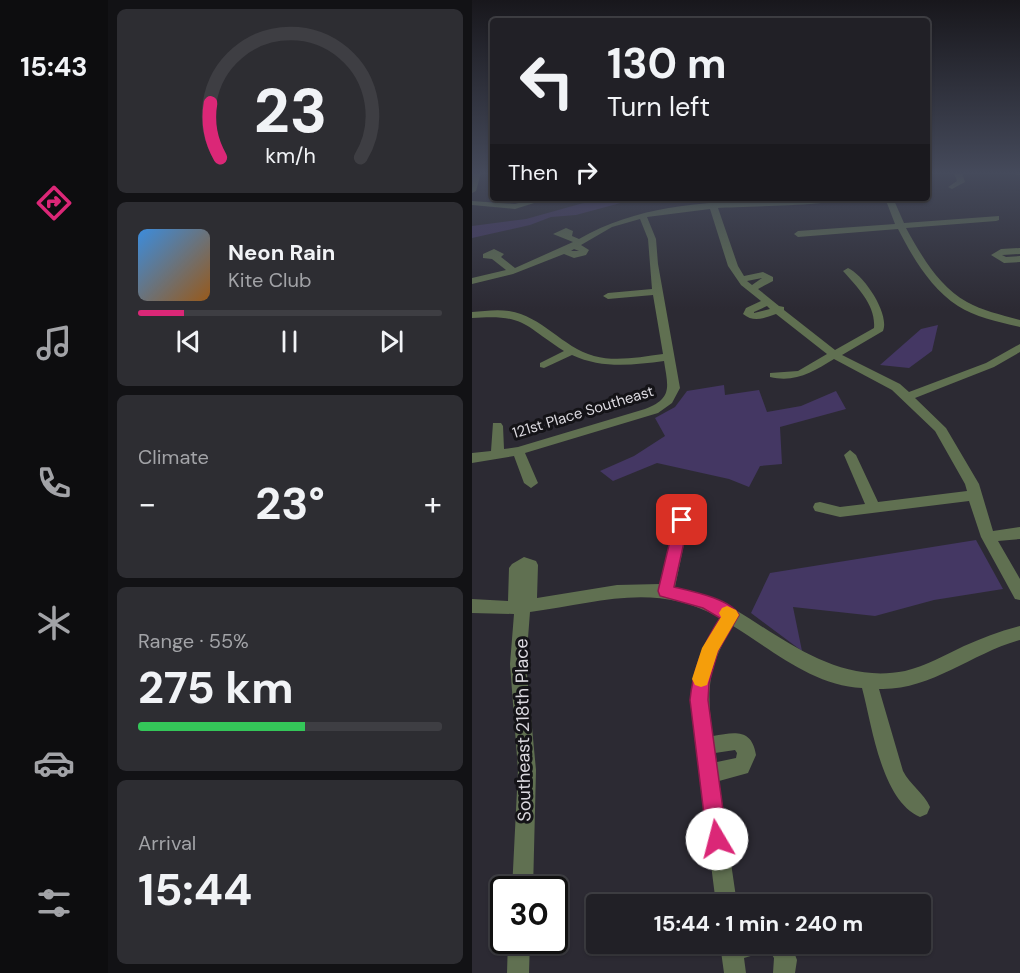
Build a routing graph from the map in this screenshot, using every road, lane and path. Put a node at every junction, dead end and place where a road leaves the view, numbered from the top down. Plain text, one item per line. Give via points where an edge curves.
1 (633, 218) edge
2 (643, 218) edge
3 (717, 218) edge
4 (896, 218) edge
5 (992, 218) edge
6 (899, 227) junction
7 (798, 234) dead end
8 (568, 236) dead end
9 (577, 243) junction
10 (1020, 251) edge
11 (495, 257) dead end
12 (1020, 259) edge
13 (848, 270) dead end
14 (513, 271) junction
15 (741, 279) junction
16 (472, 281) edge
17 (751, 289) junction
18 (658, 292) junction
19 (608, 296) dead end
20 (769, 301) junction
21 (780, 309) junction
22 (472, 315) edge
23 (1020, 324) edge
24 (1020, 347) edge
25 (572, 351) junction
26 (836, 356) junction
27 (669, 357) junction
28 (544, 365) dead end
29 (774, 375) dead end
30 (908, 397) junction
31 (497, 426) dead end
32 (518, 450) junction
33 (850, 454) dead end
34 (498, 455) junction
35 (472, 458) edge
36 (531, 483) dead end
37 (975, 495) junction
38 (820, 507) dead end
39 (874, 508) junction
40 (682, 520) dead end
41 (1020, 532) edge
42 (988, 537) junction
43 (666, 591) junction
44 (1020, 594) edge
45 (472, 606) edge
46 (523, 606) junction
47 (731, 615) junction
48 (1020, 633) edge
49 (869, 681) junction
50 (704, 746) junction
51 (708, 774) junction
52 (920, 807) dead end
53 (523, 876) edge
54 (725, 894) edge
55 (519, 954) edge
56 (733, 954) edge
57 (784, 954) edge
58 (518, 973) edge
59 (735, 973) edge
60 (784, 973) edge

1 - 9 street
2 - 18 street via 649,228
3 - 15 street
4 - 6 street
5 - 6 street
6 - 7 street
6 - 23 street via 951,296 969,307
8 - 9 street
9 - 14 street via 583,253 574,255 563,250
10 - 12 street via 996,255 1004,260
11 - 14 street
13 - 26 street via 862,286 881,325 876,333
14 - 16 street
15 - 17 street
15 - 17 street via 768,277 768,282
17 - 20 street
18 - 19 street
18 - 27 street
20 - 21 street
20 - 21 street via 748,314 756,317
21 - 26 street
22 - 25 street via 498,313 519,317
24 - 30 street via 990,365
25 - 27 street via 614,362
25 - 28 street
26 - 29 street via 796,375
26 - 30 street via 879,377
27 - 32 street, 121st Place Southeast via 673,393 666,403 649,412
30 - 37 street via 940,428
31 - 34 street, 121st Place Southeast
32 - 34 street, 121st Place Southeast
32 - 36 street
33 - 39 street
34 - 35 street, 121st Place Southeast
37 - 39 street
37 - 42 street
38 - 39 street via 840,512
40 - 43 street
41 - 42 street
42 - 44 street
43 - 46 street via 624,591
43 - 47 street via 706,602
45 - 46 street
46 - 53 street, Southeast 218th Place via 518,664 527,770
47 - 49 street via 814,668
47 - 50 street via 710,648 700,683
48 - 49 street via 989,642 911,679
49 - 52 street via 894,773 901,788
50 - 51 street
50 - 51 street via 737,741 747,752 741,766
51 - 54 street
55 - 58 street
56 - 59 street
57 - 60 street

